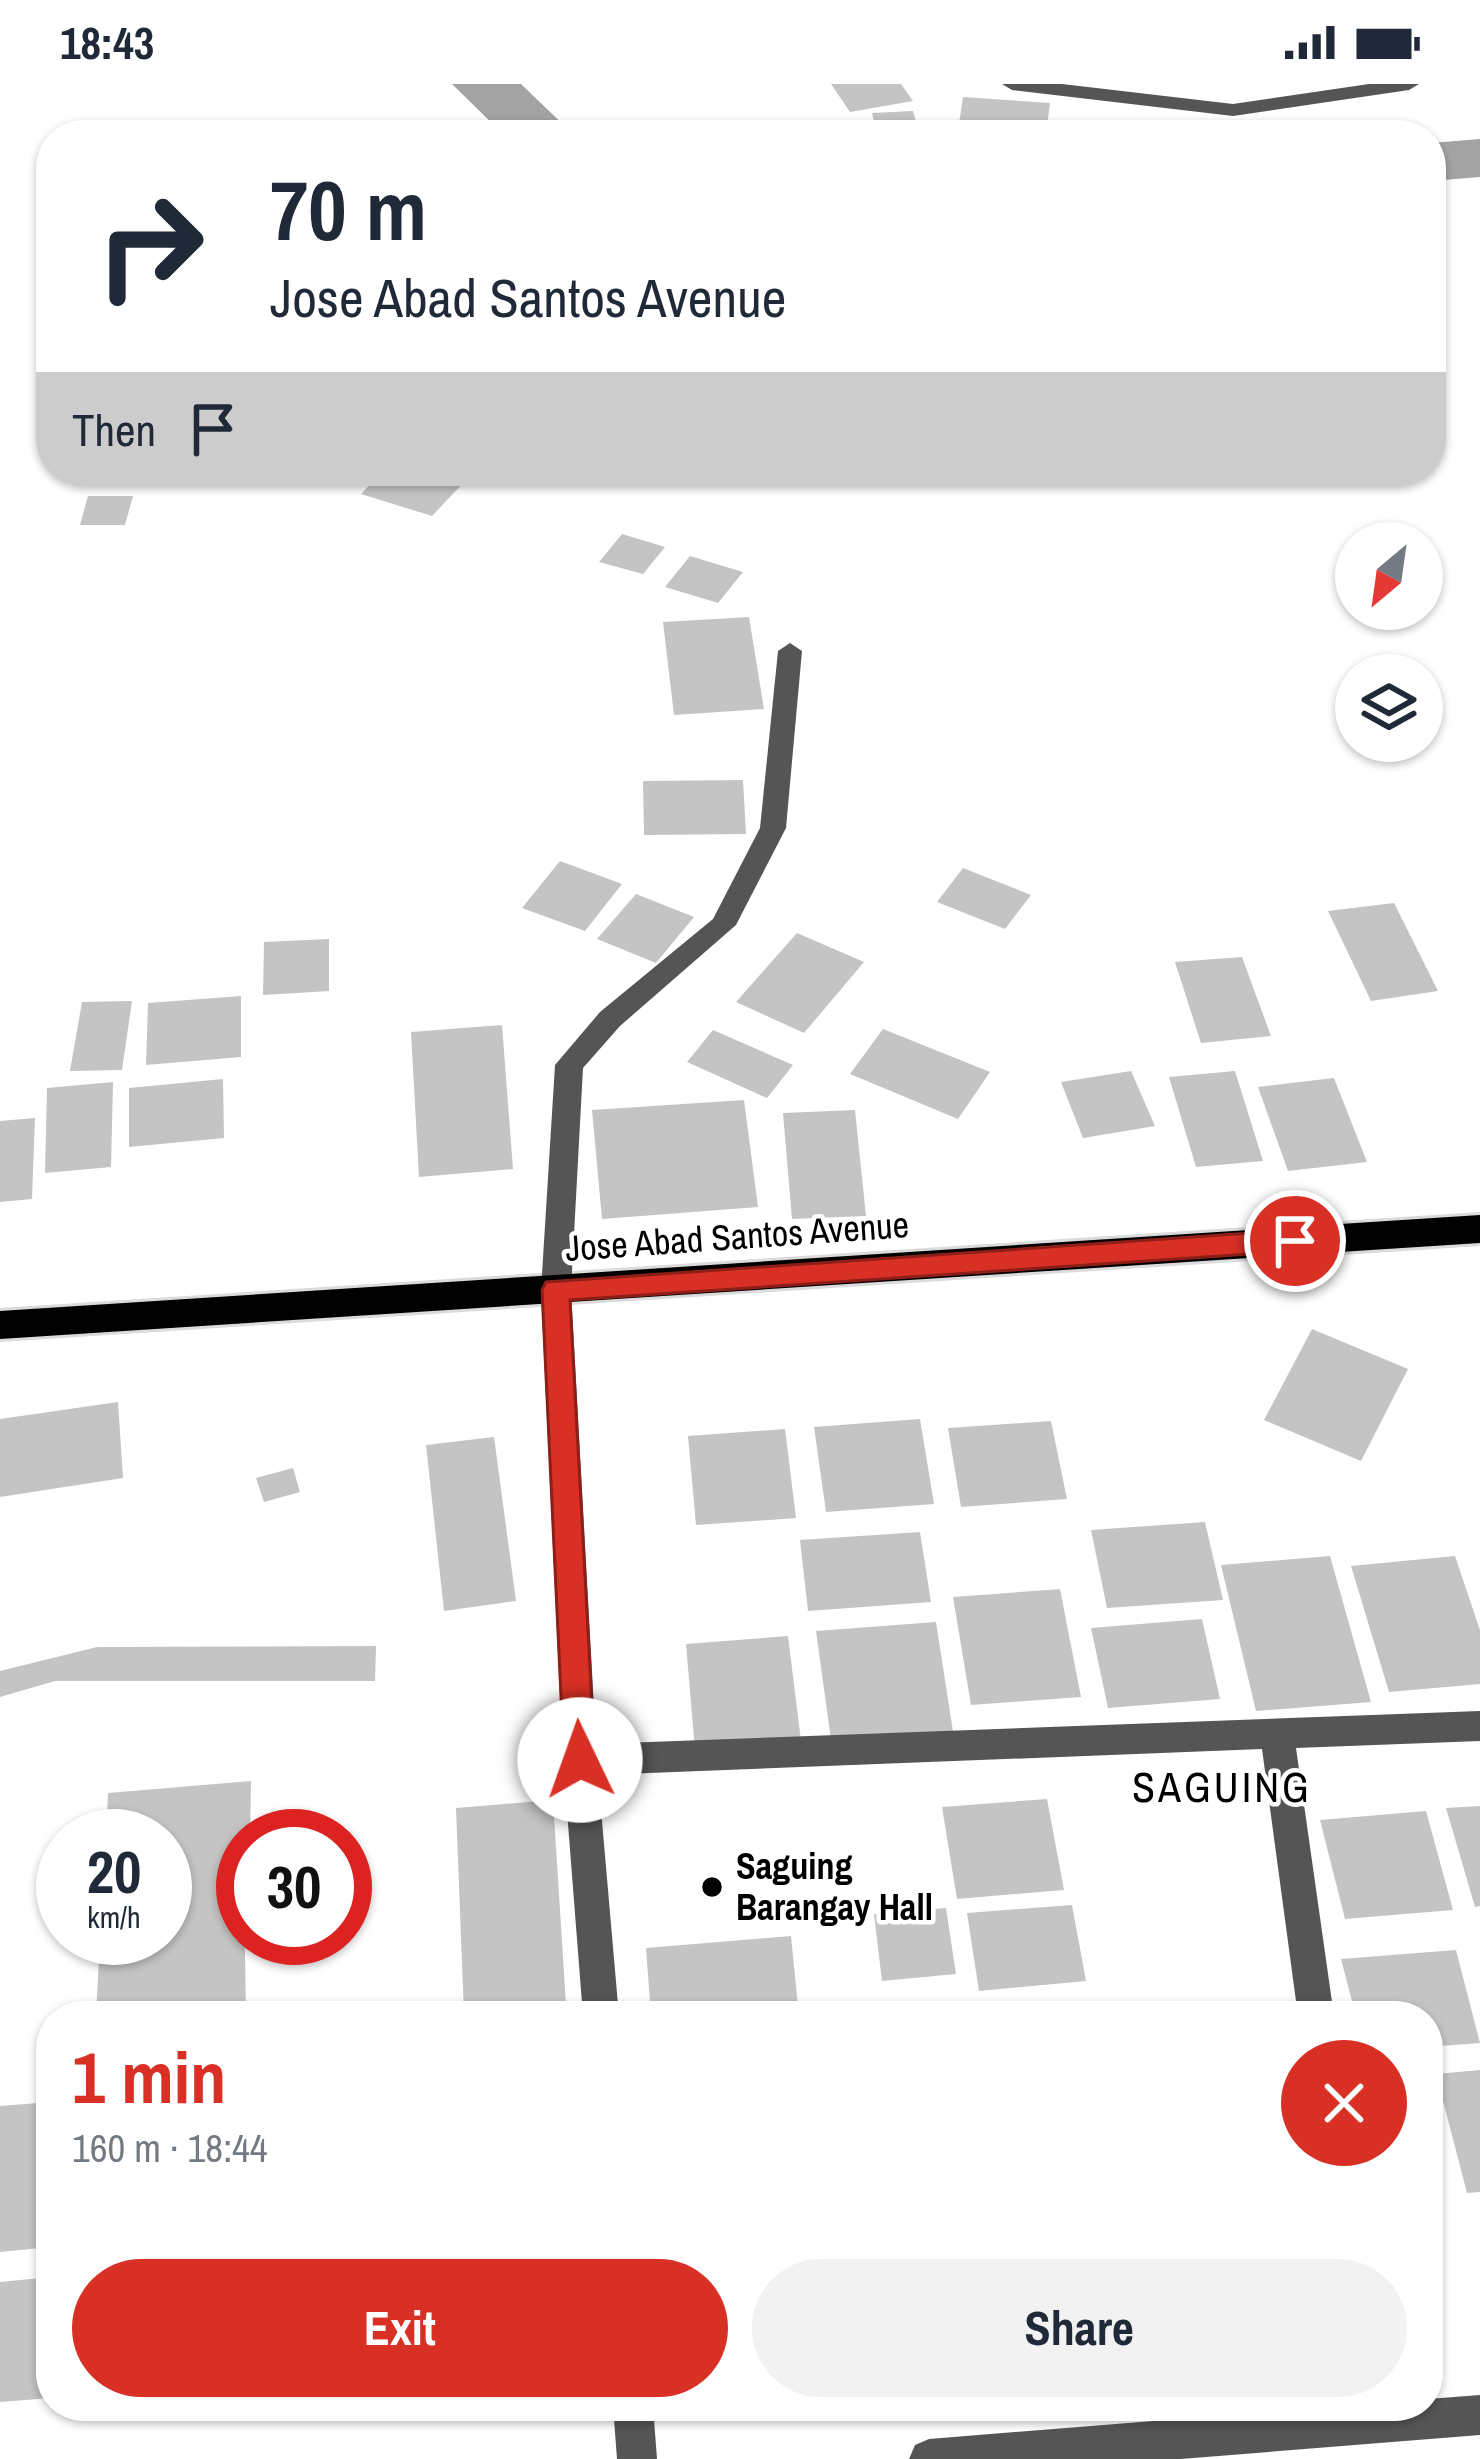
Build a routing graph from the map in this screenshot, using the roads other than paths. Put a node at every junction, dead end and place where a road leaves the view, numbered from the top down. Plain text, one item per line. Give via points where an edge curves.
1 (1012, 84) edge
2 (1409, 84) edge
3 (790, 651) dead end
4 (1480, 1228) edge
5 (556, 1290) junction
6 (0, 1325) edge
7 (1480, 1726) edge
8 (1277, 1734) junction
9 (580, 1760) junction
10 (600, 2001) edge
11 (1314, 2001) edge
12 (1443, 2414) edge
13 (1480, 2415) edge
14 (634, 2421) edge
15 (1293, 2421) edge
16 (638, 2459) edge
17 (929, 2459) edge

1 - 2 street via 1233,110
3 - 5 street via 772,828 723,925 610,1019 569,1065
4 - 5 highway, Jose Abad Santos Avenue
5 - 6 highway, Jose Abad Santos Avenue
5 - 9 street
7 - 8 street
8 - 9 street
8 - 11 street
9 - 10 street
12 - 13 street
14 - 16 street
15 - 17 street

